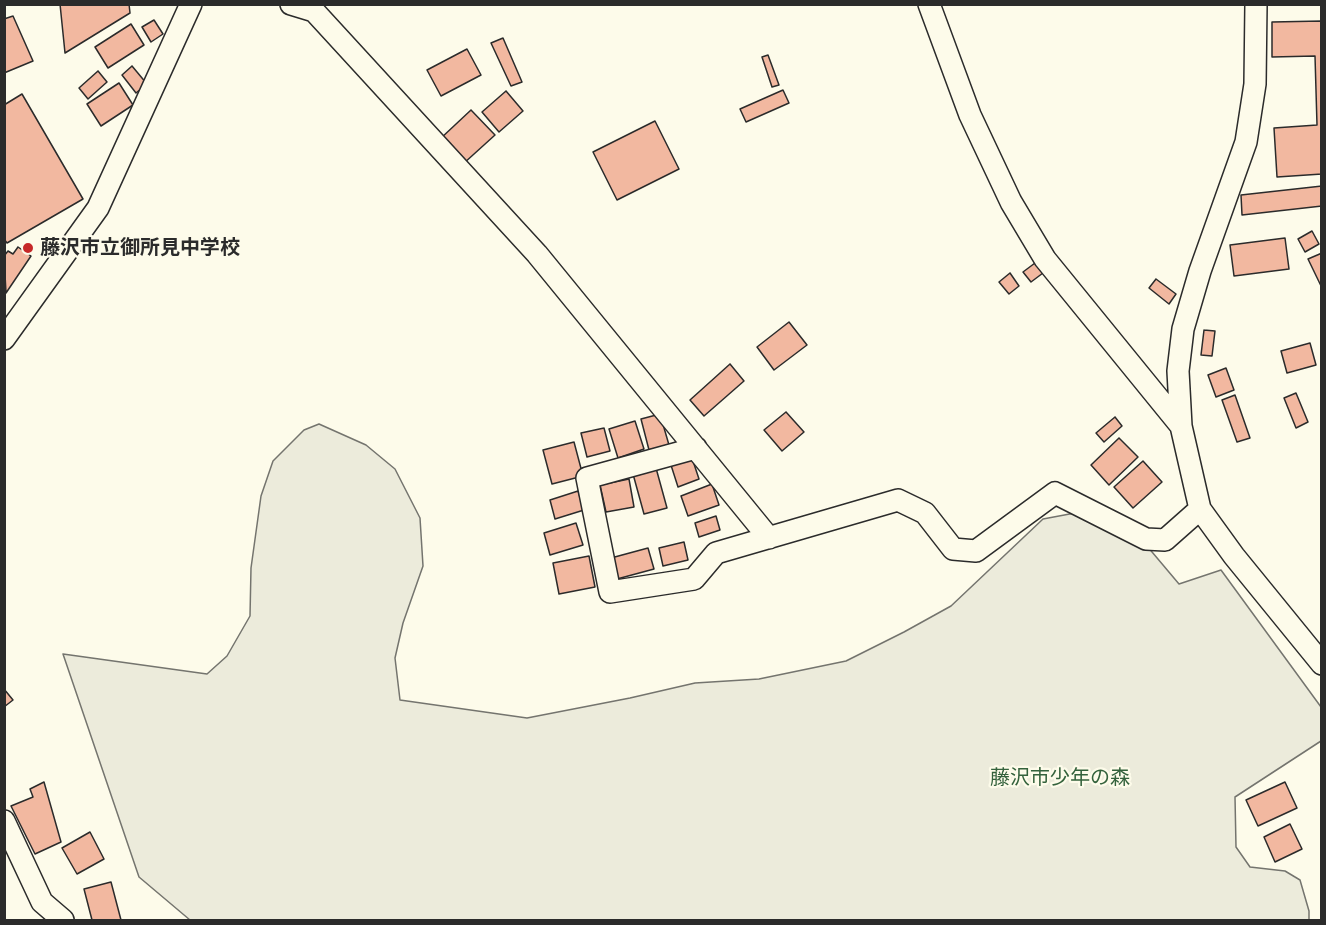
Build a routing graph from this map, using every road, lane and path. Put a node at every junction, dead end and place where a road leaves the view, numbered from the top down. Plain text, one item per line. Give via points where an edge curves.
1 (191, 4) edge
2 (291, 4) edge
3 (929, 4) edge
4 (1256, 4) edge
5 (314, 8) edge
6 (4, 339) edge
7 (1181, 426) junction
8 (696, 448) junction
9 (1200, 509) junction
10 (769, 538) junction
11 (1322, 664) edge
12 (4, 821) edge
13 (63, 921) edge

1 - 6 street via 98,208
2 - 5 street
3 - 7 street via 970,116 1011,202 1045,259
4 - 7 street via 1256,84 1246,142 1183,329 1178,371
5 - 8 street via 537,254
7 - 9 street
8 - 10 street
8 - 10 street via 587,478 610,592 694,579 716,553
9 - 10 street via 1165,540 1146,539 1055,493 976,551 953,549 926,513 898,500
9 - 11 street
12 - 13 street via 42,902

